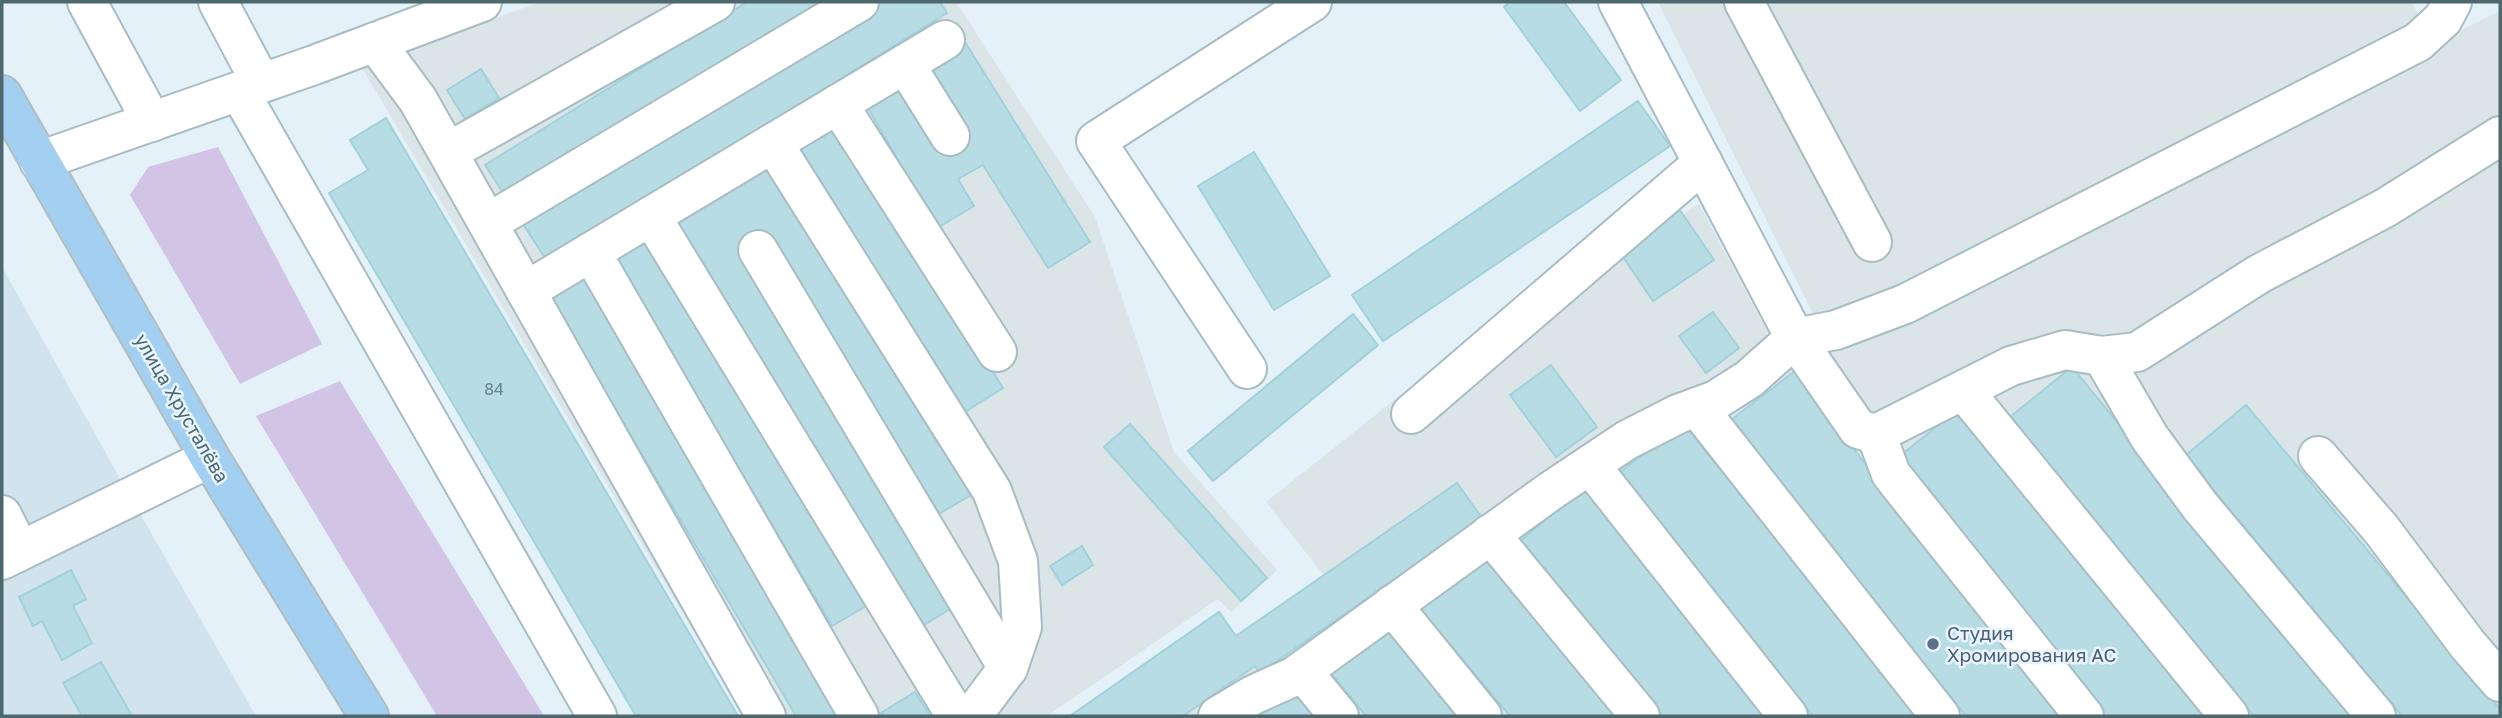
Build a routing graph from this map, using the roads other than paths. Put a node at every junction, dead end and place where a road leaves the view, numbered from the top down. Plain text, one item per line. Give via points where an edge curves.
1 (87, 2) edge
2 (218, 2) edge
3 (482, 2) edge
4 (715, 2) edge
5 (859, 2) edge
6 (1312, 2) edge
7 (1618, 2) edge
8 (1744, 2) edge
9 (2452, 2) edge
10 (945, 40) dead end
11 (375, 42) junction
12 (905, 64) junction
13 (250, 87) junction
14 (2, 95) edge
15 (838, 104) junction
16 (152, 122) junction
17 (950, 136) dead end
18 (2500, 136) edge
19 (773, 143) junction
20 (448, 152) junction
21 (40, 161) junction
22 (1703, 163) junction
23 (651, 216) junction
24 (488, 223) junction
25 (1872, 243) dead end
26 (758, 250) dead end
27 (591, 252) junction
28 (526, 291) junction
29 (1795, 338) junction
30 (997, 352) dead end
31 (2102, 356) junction
32 (1247, 369) dead end
33 (1964, 391) junction
34 (1697, 407) junction
35 (1411, 414) dead end
36 (1876, 434) junction
37 (2318, 456) dead end
38 (210, 458) junction
39 (1590, 465) junction
40 (2, 515) edge
41 (1490, 534) junction
42 (11, 556) edge
43 (1392, 605) junction
44 (1009, 668) junction
45 (1302, 671) junction
46 (2500, 682) edge
47 (369, 716) edge
48 (597, 716) edge
49 (766, 716) edge
50 (859, 716) edge
51 (956, 716) edge
52 (972, 716) edge
53 (1218, 716) edge
54 (1339, 716) edge
55 (1482, 716) edge
56 (1640, 716) edge
57 (1788, 716) edge
58 (1940, 716) edge
59 (2084, 716) edge
60 (2229, 716) edge
61 (2376, 716) edge

1 - 16 lane
2 - 13 lane
3 - 11 lane
4 - 20 lane
5 - 24 lane
6 - 32 lane via 1096,141
7 - 22 lane
8 - 25 lane
9 - 29 lane via 2443,19 2418,42 1905,304 1836,330
10 - 12 lane
11 - 13 lane
11 - 20 lane via 418,100
12 - 15 lane
12 - 17 lane
13 - 16 lane
13 - 48 lane
14 - 21 main road, улица Хрусталёва
15 - 19 lane
15 - 30 lane
16 - 21 lane
18 - 31 lane via 2385,208 2259,274 2137,352
19 - 23 lane
19 - 44 lane via 992,491 1018,561 1021,627
20 - 24 lane
21 - 38 main road, улица Хрусталёва
22 - 29 lane
22 - 35 lane
23 - 27 lane
23 - 51 lane
24 - 28 lane
26 - 44 lane
27 - 28 lane
27 - 50 lane
28 - 49 lane
29 - 34 lane via 1749,379
29 - 36 lane via 1858,429
31 - 33 lane via 2064,350 2011,366
31 - 61 lane via 2150,438 2200,506
33 - 36 lane
33 - 60 lane
34 - 39 lane via 1627,440
34 - 58 lane
36 - 59 lane via 1891,474
37 - 46 lane
38 - 42 lane
38 - 47 main road, улица Хрусталёва
39 - 41 lane
39 - 57 lane
40 - 42 lane
41 - 43 lane
41 - 56 lane
43 - 45 lane
43 - 55 lane
44 - 52 lane
45 - 53 lane
45 - 54 lane

